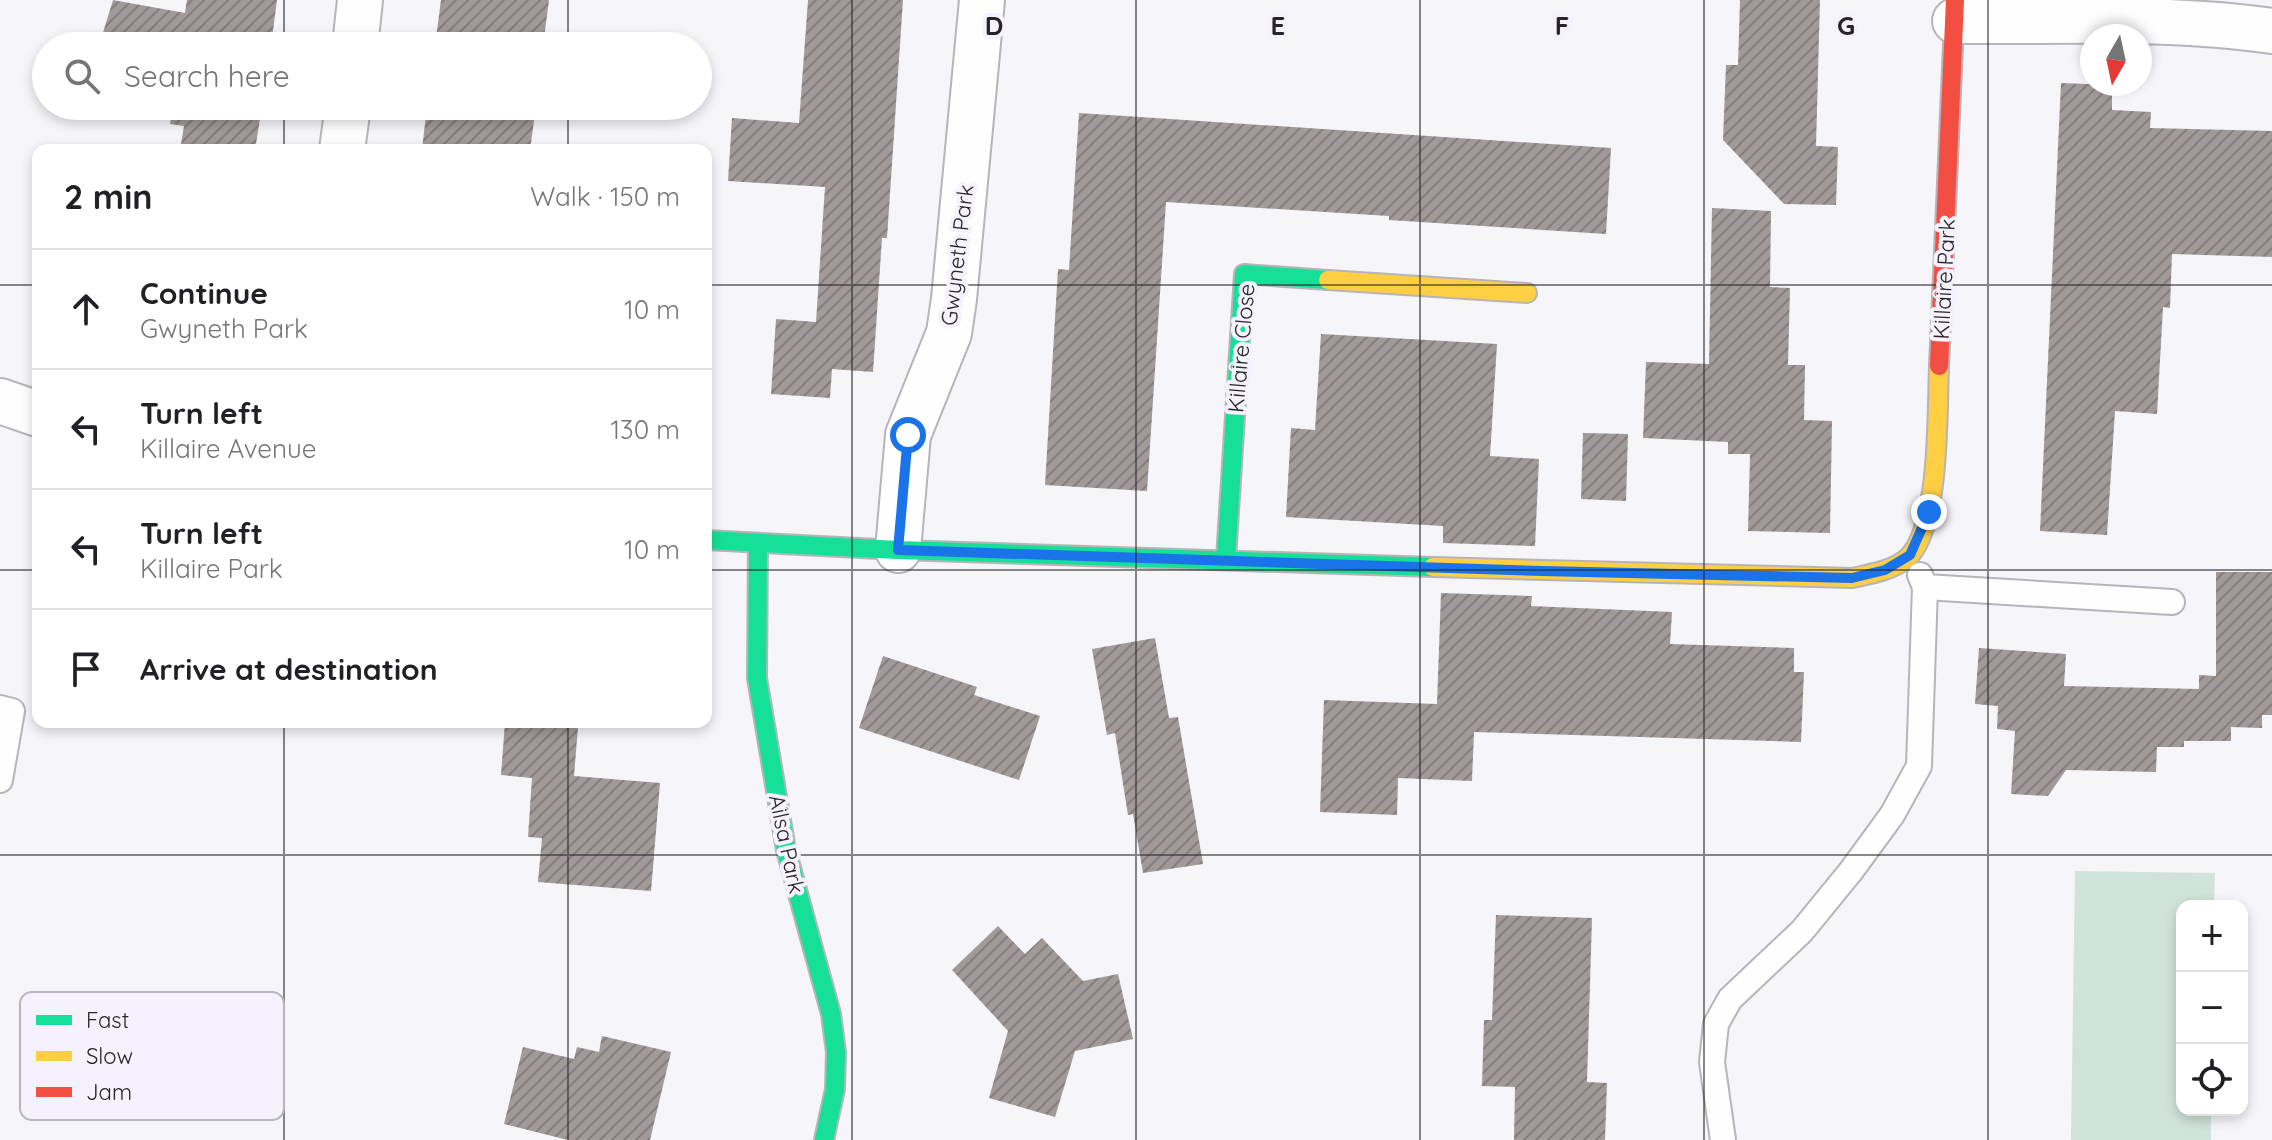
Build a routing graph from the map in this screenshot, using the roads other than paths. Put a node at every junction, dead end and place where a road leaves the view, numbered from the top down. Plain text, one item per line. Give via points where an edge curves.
1 (360, 0) edge
2 (982, 0) edge
3 (1955, 11) edge
4 (2272, 31) edge
5 (357, 32) edge
6 (346, 120) edge
7 (343, 144) edge
8 (1527, 293) dead end
9 (0, 401) edge
10 (32, 412) edge
11 (712, 540) edge
12 (758, 543) junction
13 (898, 550) junction
14 (1910, 555) junction
15 (1226, 559) junction
16 (1925, 587) junction
17 (2172, 602) dead end
18 (0, 708) edge
19 (0, 780) edge
20 (824, 1140) edge
21 (1723, 1140) edge

1 - 5 street
2 - 13 street, Gwyneth Park via 949,333 908,435
3 - 4 street
3 - 14 street, Killaire Park via 1935,467 1929,512
6 - 7 street
8 - 15 street, Killaire Close via 1244,274
9 - 10 street
11 - 12 street
12 - 13 street
12 - 20 street, Ailsa Park via 757,678 786,850 831,1014 836,1052 835,1089
13 - 15 street
14 - 15 street via 1885,570 1852,578
14 - 16 lane
16 - 17 lane
16 - 21 lane via 1919,766 1851,871 1802,931 1730,999 1716,1024 1712,1062
18 - 19 lane via 12,711

